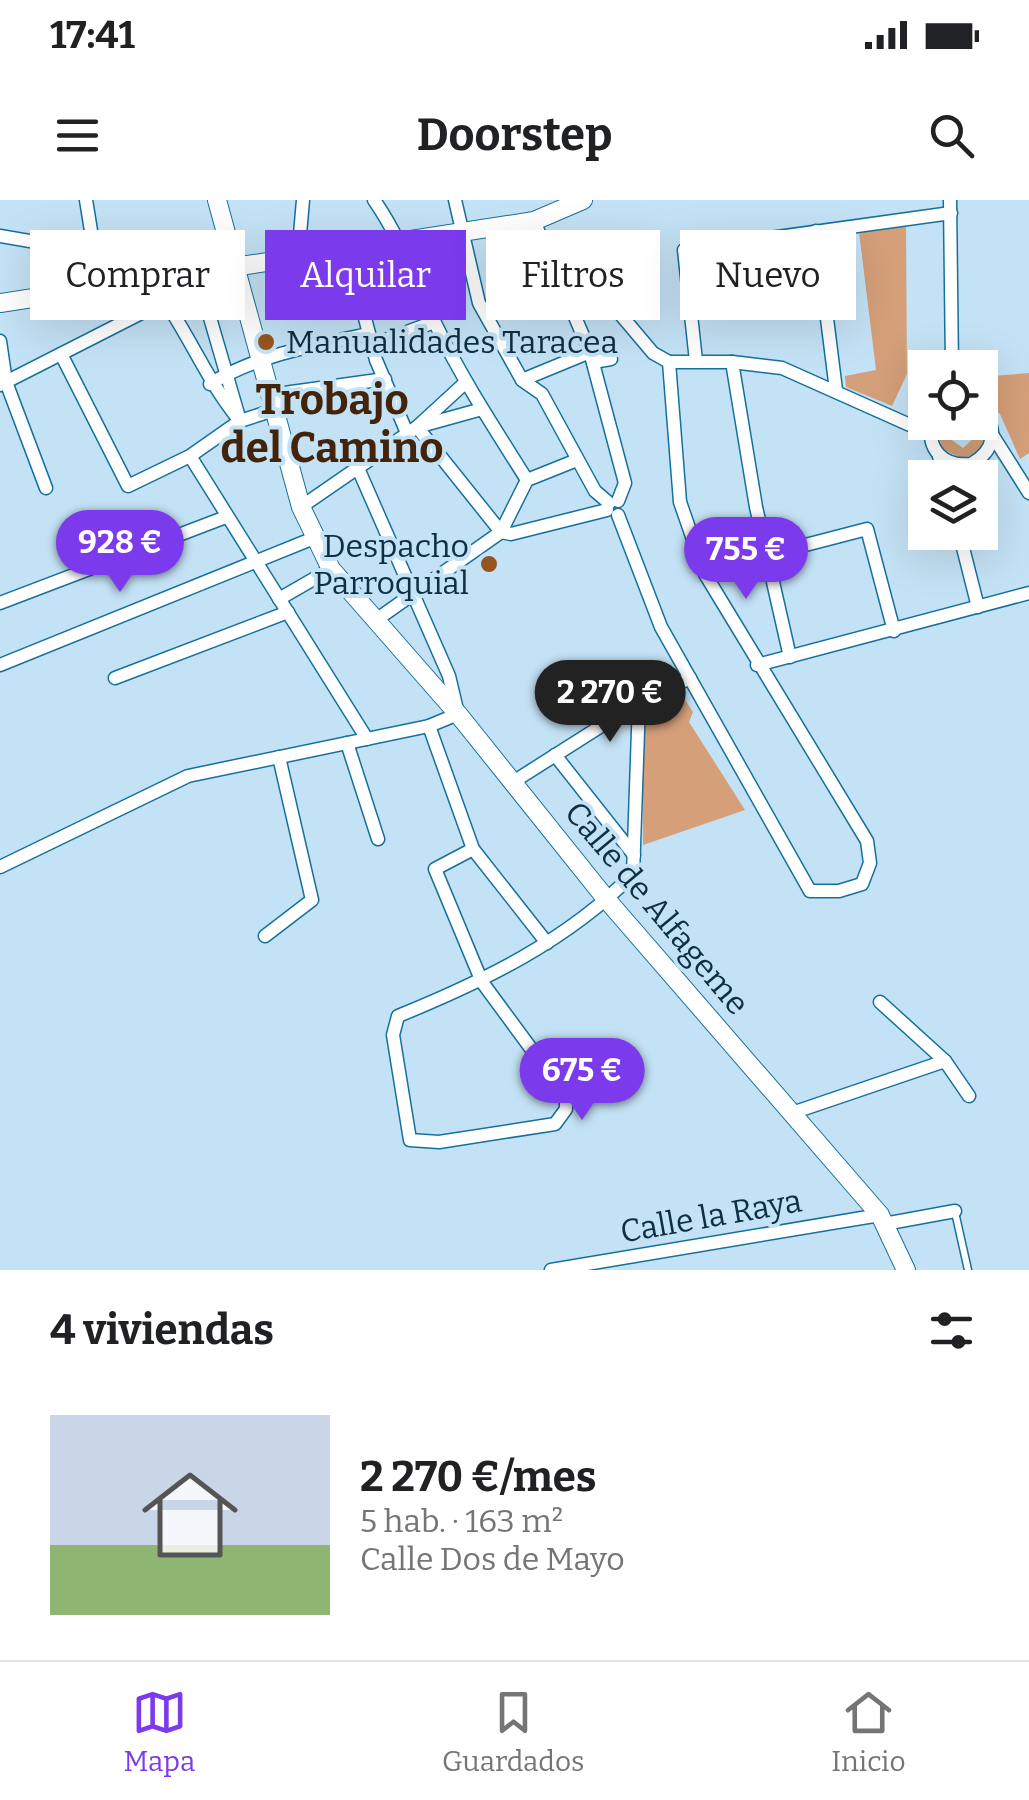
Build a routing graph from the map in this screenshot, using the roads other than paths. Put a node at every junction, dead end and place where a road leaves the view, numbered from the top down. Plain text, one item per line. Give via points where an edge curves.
1 (86, 200) edge
2 (217, 200) edge
3 (303, 200) edge
4 (374, 200) edge
5 (455, 200) edge
6 (567, 200) edge
7 (582, 200) edge
8 (950, 206) edge
9 (534, 221) junction
10 (91, 230) edge
11 (226, 230) edge
12 (300, 230) edge
13 (394, 230) edge
14 (462, 230) junction
15 (538, 230) edge
16 (821, 230) edge
17 (0, 236) edge
18 (30, 241) edge
19 (466, 247) edge
20 (30, 287) edge
21 (0, 290) edge
22 (245, 295) edge
23 (30, 296) edge
24 (0, 303) edge
25 (128, 320) edge
26 (173, 320) edge
27 (211, 320) edge
28 (365, 320) edge
29 (577, 320) edge
30 (625, 320) edge
31 (692, 320) edge
32 (827, 320) edge
33 (434, 322) joint
34 (370, 340) junction
35 (0, 342) edge
36 (952, 350) edge
37 (61, 354) junction
38 (591, 357) junction
39 (612, 359) dead end
40 (262, 361) junction
41 (696, 361) junction
42 (668, 362) junction
43 (732, 362) junction
44 (226, 374) junction
45 (538, 374) junction
46 (385, 379) junction
47 (522, 380) junction
48 (466, 382) junction
49 (3, 384) edge
50 (210, 384) junction
51 (836, 390) junction
52 (542, 394) junction
53 (272, 403) junction
54 (482, 409) junction
55 (908, 419) edge
56 (240, 422) junction
57 (412, 430) junction
58 (934, 440) edge
59 (992, 440) edge
60 (996, 440) edge
61 (190, 456) junction
62 (939, 456) junction
63 (577, 460) junction
64 (940, 460) edge
65 (357, 466) junction
66 (528, 480) junction
67 (46, 488) dead end
68 (1029, 493) edge
69 (301, 507) junction
70 (613, 507) junction
71 (226, 518) junction
72 (501, 532) junction
73 (314, 538) junction
74 (964, 550) edge
75 (767, 555) junction
76 (255, 564) junction
77 (331, 568) junction
78 (415, 593) junction
79 (1029, 593) edge
80 (279, 599) junction
81 (0, 603) edge
82 (978, 607) junction
83 (288, 612) junction
84 (376, 620) junction
85 (894, 631) junction
86 (790, 657) junction
87 (0, 665) edge
88 (757, 665) junction
89 (114, 678) dead end
90 (690, 678) junction
91 (638, 702) junction
92 (458, 714) junction
93 (429, 726) junction
94 (367, 739) junction
95 (348, 743) junction
96 (555, 755) junction
97 (279, 757) junction
98 (513, 782) junction
99 (378, 839) dead end
100 (473, 849) junction
101 (634, 856) junction
102 (0, 866) edge
103 (607, 900) junction
104 (265, 936) dead end
105 (547, 942) junction
106 (482, 982) junction
107 (880, 1002) dead end
108 (945, 1061) junction
109 (969, 1096) dead end
110 (792, 1113) junction
111 (955, 1211) joint
112 (882, 1220) junction
113 (550, 1270) edge
114 (906, 1270) edge
115 (968, 1270) edge

1 - 10 street
2 - 11 street, Calle de Alfageme
3 - 12 street
4 - 13 street
5 - 14 street
6 - 9 street
6 - 14 street
7 - 9 street
8 - 16 street
8 - 36 street
9 - 14 street
9 - 15 street
17 - 18 street
19 - 47 street via 479,303
20 - 21 street
22 - 40 street, Calle de Alfageme
23 - 24 street
25 - 37 street
26 - 50 street
27 - 44 street
28 - 34 street
29 - 38 street
30 - 42 street
31 - 41 street
32 - 51 street
33 - 34 street
33 - 48 street
34 - 40 street
34 - 46 street
35 - 49 street
37 - 49 street
37 - 61 street via 128,486
38 - 39 street
38 - 45 street
38 - 70 street via 624,482
40 - 44 street
40 - 53 street, Calle de Alfageme
41 - 42 street
41 - 43 street
42 - 88 street via 686,526
43 - 51 street via 782,368
43 - 75 street
44 - 50 street
44 - 56 street
45 - 47 street
45 - 52 street
46 - 53 street
46 - 57 street
47 - 52 street
48 - 54 street
48 - 57 street
49 - 67 street
50 - 56 street
51 - 55 street
52 - 63 street
53 - 56 street
53 - 69 street, Calle de Alfageme
54 - 57 street
54 - 66 street
56 - 61 street
57 - 65 street
57 - 72 street
58 - 62 street
59 - 62 street via 972,463
60 - 68 street
61 - 71 street
62 - 64 street
63 - 66 street
63 - 70 street
65 - 69 street
65 - 78 street
66 - 72 street
69 - 73 street, Calle de Alfageme
70 - 72 street
70 - 90 street via 661,627
71 - 76 street
71 - 81 street
72 - 78 street
73 - 76 street
73 - 77 street, Calle de Alfageme
74 - 82 street
75 - 85 street via 867,529
75 - 86 street
76 - 80 street
76 - 87 street
77 - 80 street
77 - 84 street, Calle de Alfageme
78 - 84 street
78 - 92 street via 450,676
79 - 82 street
80 - 83 street
82 - 85 street
83 - 89 street
83 - 94 street
84 - 92 street, Calle de Alfageme
85 - 86 street
86 - 88 street
88 - 90 street via 867,841 870,863 862,884 810,891
90 - 91 street
91 - 96 street
91 - 101 street
92 - 93 street
92 - 98 street, Calle de Alfageme
93 - 94 street
93 - 100 street
94 - 95 street
95 - 97 street
95 - 99 street
96 - 98 street
96 - 101 street
97 - 102 street via 174,781
97 - 104 street via 312,900
98 - 103 street, Calle de Alfageme
100 - 105 street
100 - 106 street via 436,869
101 - 103 street via 633,874
103 - 105 street
103 - 110 street, Calle de Alfageme
105 - 106 street
106 - 106 street via 566,1096 566,1109 555,1124 439,1142 410,1140 393,1035 398,1016
107 - 108 street
108 - 109 street
108 - 110 street
110 - 112 street, Calle de Alfageme
111 - 112 street, Calle la Raya
111 - 115 lane
112 - 113 street, Calle la Raya
112 - 114 street, Calle de Alfageme

